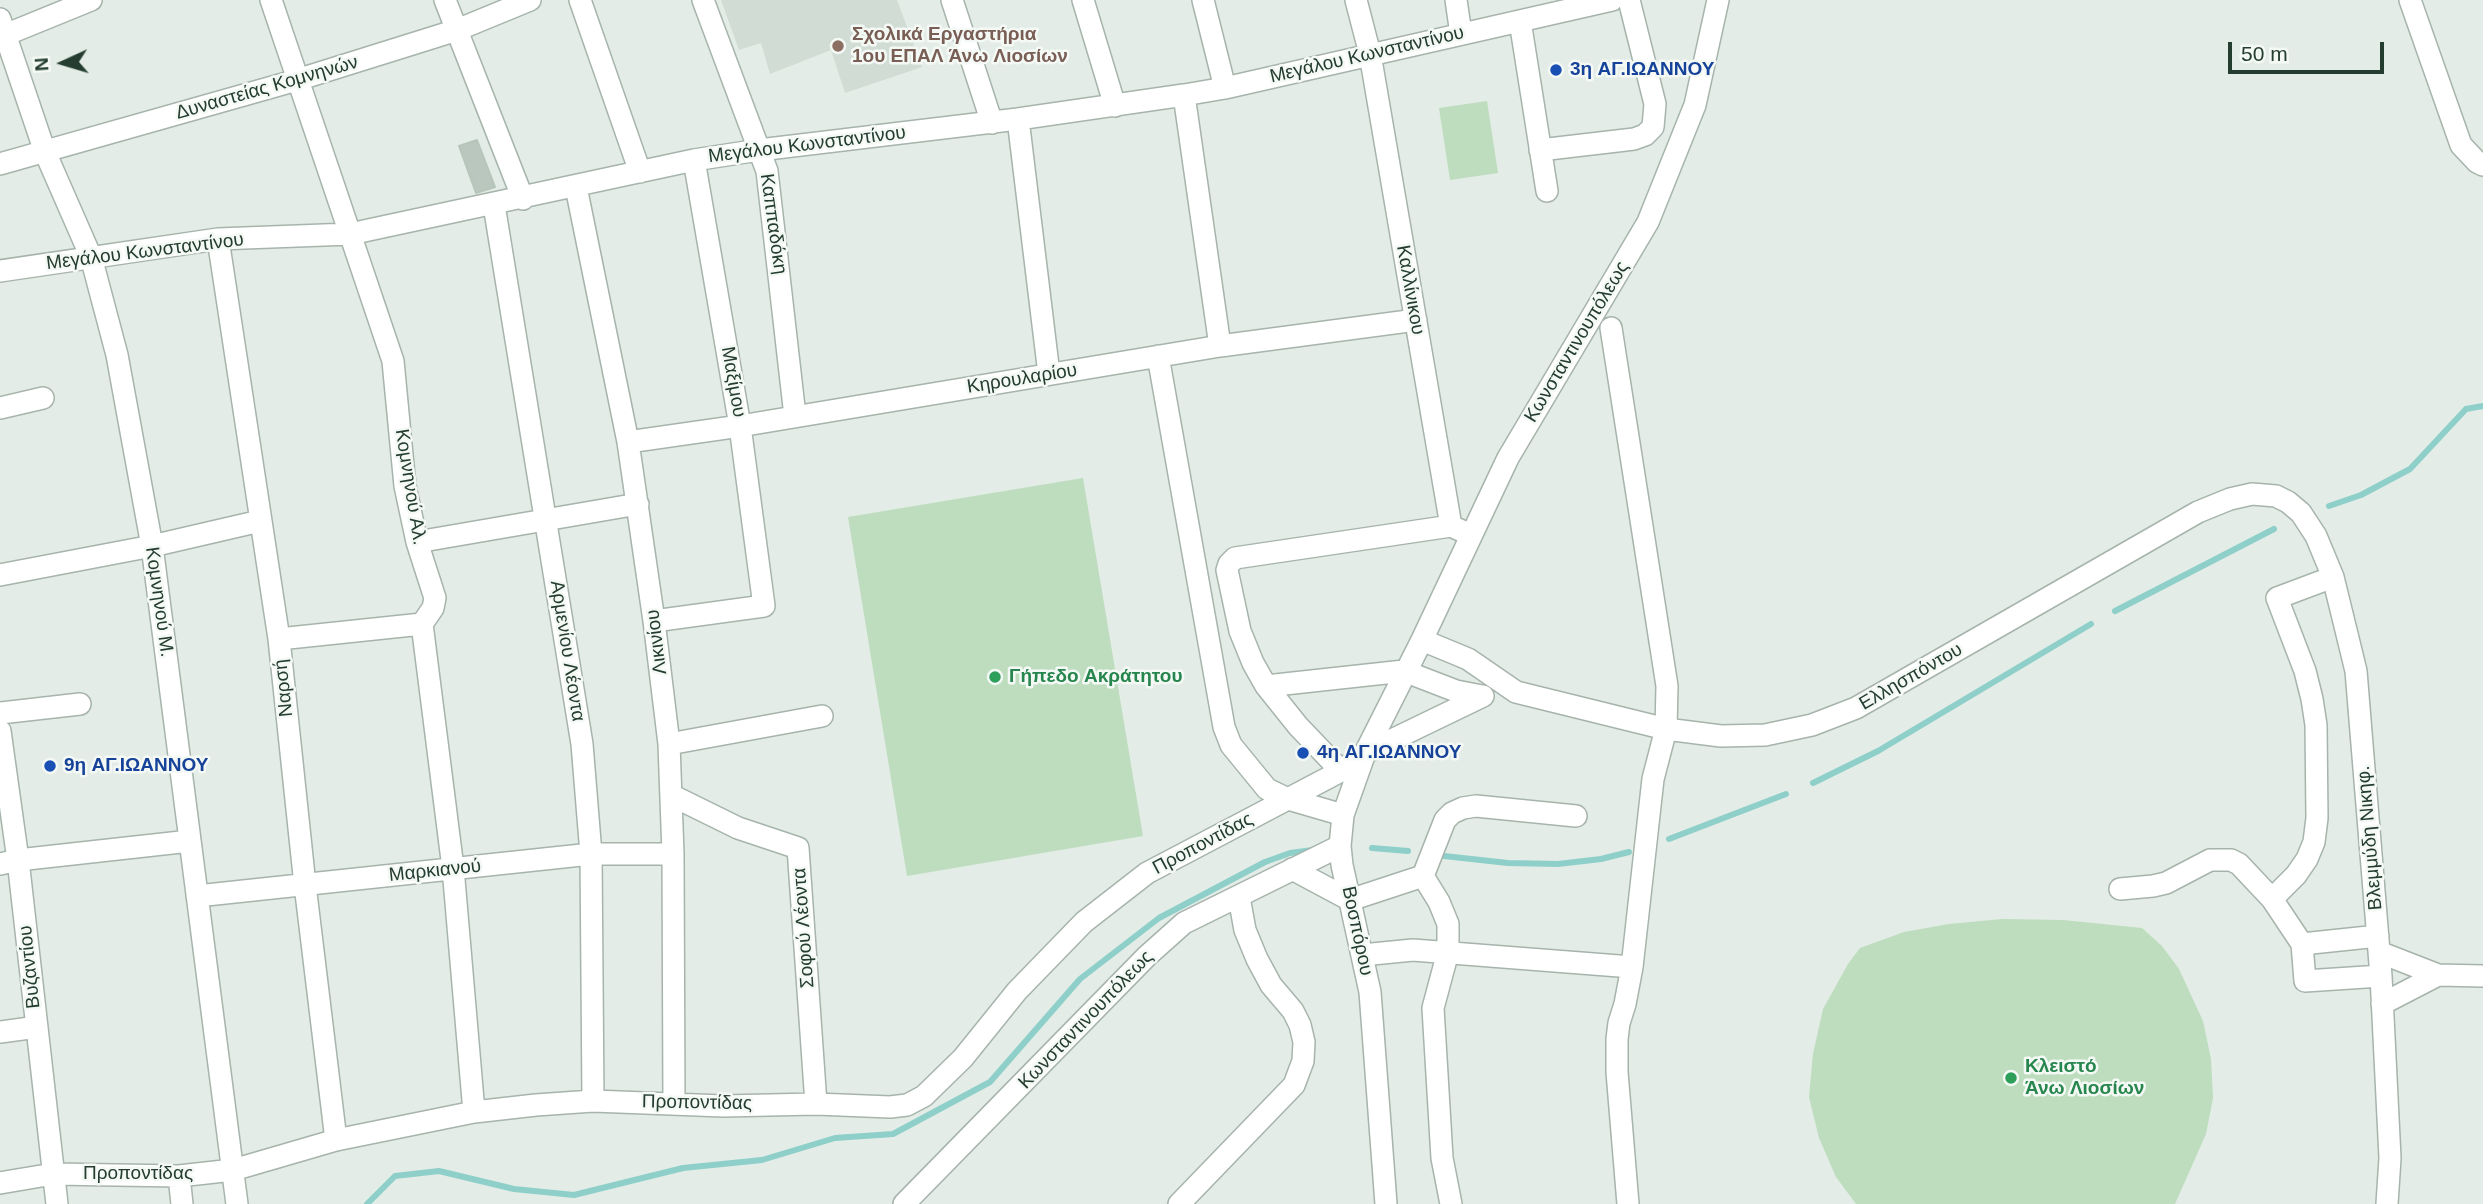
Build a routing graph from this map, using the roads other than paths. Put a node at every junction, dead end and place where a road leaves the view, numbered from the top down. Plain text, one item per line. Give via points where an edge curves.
1 (91, 0) edge
2 (271, 0) edge
3 (445, 0) edge
4 (530, 0) edge
5 (580, 0) edge
6 (703, 0) edge
7 (952, 0) edge
8 (1083, 0) edge
9 (1203, 0) edge
10 (1356, 0) edge
11 (1457, 0) edge
12 (1612, 0) edge
13 (1629, 0) edge
14 (1718, 0) edge
15 (2410, 0) edge
16 (1520, 21) junction
17 (3, 27) edge
18 (457, 30) junction
19 (1461, 34) junction
20 (1370, 54) junction
21 (298, 80) junction
22 (1225, 88) junction
23 (1184, 95) junction
24 (1115, 106) junction
25 (1018, 119) junction
26 (992, 122) junction
27 (759, 150) junction
28 (1540, 150) junction
29 (45, 152) junction
30 (694, 160) junction
31 (0, 164) edge
32 (2483, 165) edge
33 (640, 172) junction
34 (576, 187) junction
35 (1547, 191) dead end
36 (523, 199) junction
37 (494, 205) junction
38 (350, 234) junction
39 (218, 239) junction
40 (91, 257) junction
41 (0, 271) edge
42 (1416, 320) junction
43 (1611, 328) dead end
44 (1220, 346) junction
45 (1158, 356) junction
46 (1049, 374) junction
47 (43, 398) dead end
48 (0, 408) edge
49 (795, 416) junction
50 (740, 426) junction
51 (628, 442) junction
52 (2276, 496) joint
53 (638, 504) junction
54 (545, 519) junction
55 (260, 521) junction
56 (1460, 530) junction
57 (417, 542) junction
58 (152, 546) junction
59 (0, 575) edge
60 (2333, 577) junction
61 (654, 621) junction
62 (422, 624) junction
63 (279, 639) junction
64 (1422, 640) junction
65 (1405, 671) junction
66 (1266, 686) junction
67 (1516, 692) junction
68 (1483, 696) junction
69 (80, 704) dead end
70 (0, 713) edge
71 (822, 716) dead end
72 (1666, 729) junction
73 (0, 731) edge
74 (669, 744) junction
75 (1365, 753) junction
76 (1341, 771) junction
77 (671, 796) junction
78 (1288, 799) junction
79 (1343, 815) junction
80 (1576, 816) dead end
81 (190, 841) junction
82 (1340, 846) junction
83 (591, 854) junction
84 (673, 854) junction
85 (9, 862) edge
86 (453, 868) junction
87 (1292, 869) junction
88 (1423, 876) junction
89 (305, 885) junction
90 (2120, 889) dead end
91 (197, 896) junction
92 (1239, 897) junction
93 (2272, 899) junction
94 (1350, 900) junction
95 (2302, 944) junction
96 (2379, 944) junction
97 (1448, 952) junction
98 (1362, 955) junction
99 (1632, 967) junction
100 (2438, 975) junction
101 (2381, 976) junction
102 (2483, 976) edge
103 (2382, 1004) junction
104 (37, 1027) junction
105 (0, 1032) edge
106 (593, 1101) junction
107 (674, 1104) junction
108 (816, 1104) junction
109 (474, 1112) junction
110 (336, 1139) junction
111 (233, 1170) junction
112 (53, 1174) junction
113 (179, 1176) junction
114 (0, 1183) edge
115 (57, 1204) edge
116 (182, 1204) edge
117 (237, 1204) edge
118 (904, 1204) edge
119 (1179, 1204) edge
120 (1386, 1204) edge
121 (1451, 1204) edge
122 (1628, 1204) edge
123 (2387, 1204) edge

1 - 17 street
2 - 21 street, Κομνηνού Αλ.
3 - 18 street
4 - 18 street, Δυναστείας Κομνηνών
5 - 33 street
6 - 27 street, Καππαδόκη
7 - 26 street
8 - 24 street
9 - 22 street
10 - 20 street, Καλλίνικου
11 - 19 street
12 - 16 street, Μεγάλου Κωνσταντίνου
13 - 28 street via 1655,104 1653,127 1633,139
14 - 56 street, Κωνσταντινουπόλεως via 1695,105 1648,222
15 - 32 street via 2461,145
16 - 19 street, Μεγάλου Κωνσταντίνου
16 - 28 street
17 - 29 street, Κομνηνού Μ.
18 - 21 street, Δυναστείας Κομνηνών
18 - 36 street
19 - 20 street, Μεγάλου Κωνσταντίνου
20 - 22 street, Μεγάλου Κωνσταντίνου
20 - 42 street, Καλλίνικου
21 - 29 street, Δυναστείας Κομνηνών
21 - 38 street, Κομνηνού Αλ.
22 - 23 street, Μεγάλου Κωνσταντίνου
23 - 24 street, Μεγάλου Κωνσταντίνου
23 - 44 street
24 - 25 street, Μεγάλου Κωνσταντίνου
25 - 26 street, Μεγάλου Κωνσταντίνου
25 - 46 street
26 - 27 street, Μεγάλου Κωνσταντίνου
27 - 30 street, Μεγάλου Κωνσταντίνου
27 - 49 street, Καππαδόκη via 769,180
28 - 35 street
29 - 31 street, Δυναστείας Κομνηνών
29 - 40 street, Κομνηνού Μ.
30 - 33 street, Μεγάλου Κωνσταντίνου
30 - 50 street, Μαξίμου
33 - 34 street, Μεγάλου Κωνσταντίνου
34 - 36 street, Μεγάλου Κωνσταντίνου
34 - 51 street, Λικινίου
36 - 37 street, Μεγάλου Κωνσταντίνου
37 - 38 street, Μεγάλου Κωνσταντίνου
37 - 54 street, Αρμενίου Λέοντα
38 - 39 street, Μεγάλου Κωνσταντίνου
38 - 57 street, Κομνηνού Αλ. via 393,361 405,486
39 - 40 street, Μεγάλου Κωνσταντίνου
39 - 55 street, Ναρσή
40 - 41 street, Μεγάλου Κωνσταντίνου
40 - 58 street, Κομνηνού Μ. via 117,355
42 - 44 street, Κηρουλαρίου
42 - 56 street, Καλλίνικου
43 - 72 street via 1667,686
44 - 45 street, Κηρουλαρίου
45 - 46 street, Κηρουλαρίου
45 - 78 street via 1224,727 1231,745 1257,779
46 - 49 street, Κηρουλαρίου
47 - 48 street
49 - 50 street, Κηρουλαρίου
50 - 51 street, Κηρουλαρίου
50 - 61 street, Μαξίμου via 764,606
51 - 53 street, Λικινίου
52 - 60 street, Βλεμμύδη Νικηφ. via 2301,513
52 - 72 street, Ελλησπόντου via 2252,494 2198,512 1856,708 1812,725 1766,735 1721,736
53 - 54 street
53 - 61 street, Λικινίου
54 - 57 street
54 - 83 street, Αρμενίου Λέοντα via 582,744
55 - 58 street
55 - 63 street, Ναρσή
56 - 64 street, Κωνσταντινουπόλεως
56 - 66 street via 1235,558 1227,569 1240,631
57 - 62 street, Κομνηνού Αλ. via 435,598
58 - 59 street
58 - 81 street, Κομνηνού Μ.
60 - 93 street via 2277,598 2312,699 2317,818 2307,859
60 - 96 street, Βλεμμύδη Νικηφ. via 2356,671
61 - 74 street, Λικινίου
62 - 63 street
62 - 86 street, Κομνηνού Αλ.
63 - 89 street, Ναρσή
64 - 65 street, Κωνσταντινουπόλεως
64 - 67 street, Ελλησπόντου via 1468,659
65 - 66 street
65 - 68 street, Ελλησπόντου
65 - 75 street, Βοσπόρου
66 - 76 street
67 - 68 street, Ελλησπόντου
67 - 72 street, Ελλησπόντου
68 - 75 street, Προποντίδας
69 - 70 street
71 - 74 street
72 - 99 street via 1653,779
73 - 85 street, Βυζαντίου
74 - 77 street, Λικινίου
75 - 76 street, Προποντίδας
75 - 79 street, Βοσπόρου
76 - 78 street, Προποντίδας
77 - 84 street, Λικινίου
77 - 108 street, Σοφού Λέοντα via 738,828 798,848
78 - 79 street
78 - 108 street, Προποντίδας via 1147,873 1084,922 924,1096 890,1107
79 - 82 street, Βοσπόρου
80 - 88 street via 1463,808 1445,820
81 - 85 street
81 - 91 street, Κομνηνού Μ.
82 - 87 street, Κωνσταντινουπόλεως
82 - 94 street, Βοσπόρου
83 - 84 street, Μαρκιανού
83 - 86 street, Μαρκιανού
83 - 106 street, Αρμενίου Λέοντα
84 - 107 street, Λικινίου
85 - 104 street, Βυζαντίου
86 - 89 street, Μαρκιανού
86 - 109 street, Κομνηνού Αλ.
87 - 92 street, Κωνσταντινουπόλεως
87 - 94 street
88 - 94 street
88 - 97 street via 1448,924
89 - 91 street, Μαρκιανού
89 - 110 street, Ναρσή
90 - 93 street via 2166,883 2221,859 2239,864
91 - 111 street, Κομνηνού Μ.
92 - 118 street, Κωνσταντινουπόλεως via 1184,922
92 - 119 street via 1257,960 1300,1025 1303,1061 1286,1095
93 - 95 street
94 - 98 street, Βοσπόρου
95 - 96 street
95 - 101 street via 2305,982
96 - 100 street
96 - 101 street, Βλεμμύδη Νικηφ.
97 - 98 street
97 - 99 street
97 - 121 street via 1433,1008 1442,1158
98 - 120 street, Βοσπόρου via 1370,992
99 - 122 street via 1617,1039
100 - 102 street
100 - 103 street
101 - 103 street, Βλεμμύδη Νικηφ.
103 - 123 street, Βλεμμύδη Νικηφ. via 2390,1158
104 - 105 street
104 - 112 street, Βυζαντίου
106 - 107 street, Προποντίδας
106 - 109 street, Προποντίδας
107 - 108 street, Προποντίδας
109 - 110 street, Προποντίδας
110 - 111 street, Προποντίδας
111 - 113 street, Προποντίδας
111 - 117 street, Κομνηνού Μ.
112 - 113 street, Προποντίδας
112 - 114 street, Προποντίδας
112 - 115 street, Βυζαντίου
113 - 116 street

